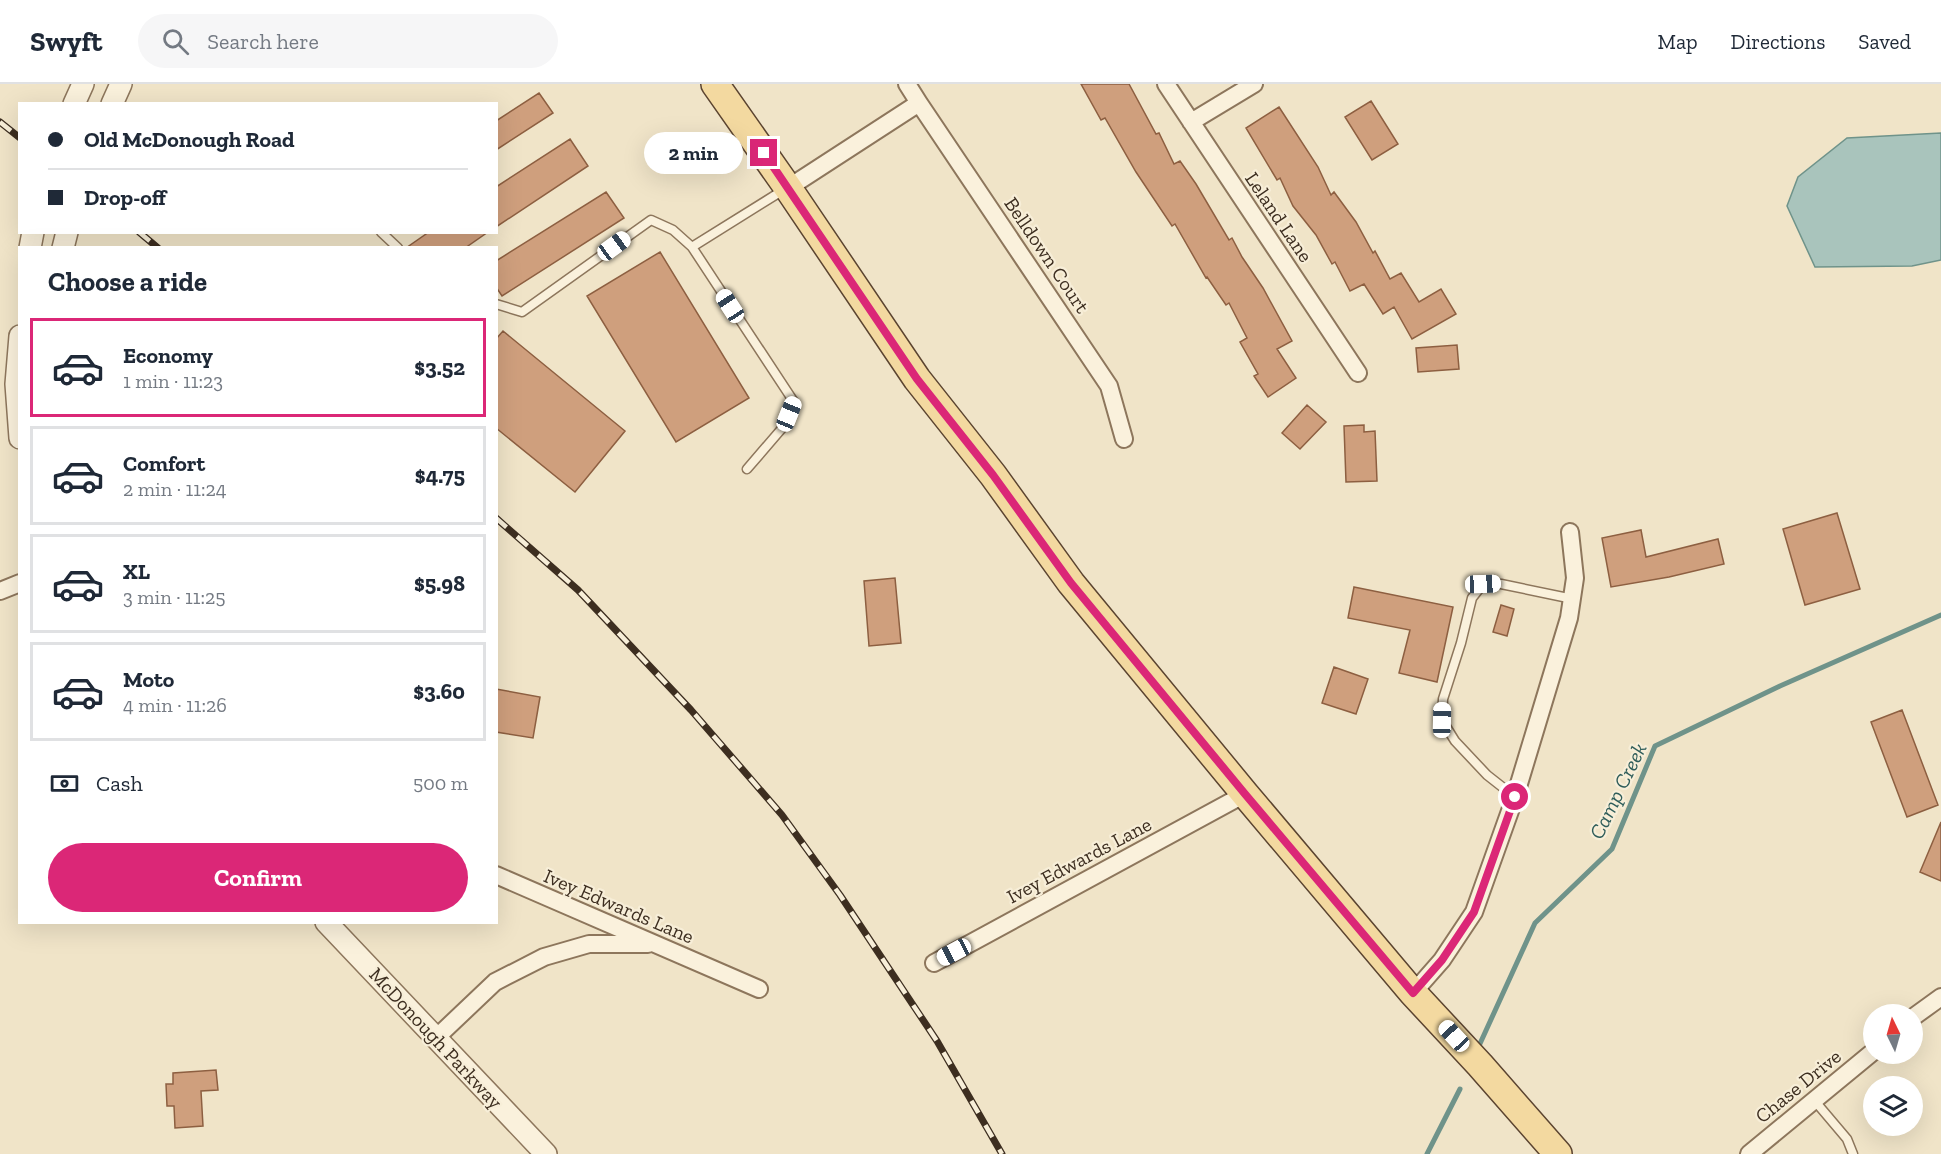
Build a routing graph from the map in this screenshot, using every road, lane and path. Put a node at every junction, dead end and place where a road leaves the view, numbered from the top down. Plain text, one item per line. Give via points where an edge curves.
1 (120, 84) edge
2 (715, 84) edge
3 (906, 84) edge
4 (1166, 84) edge
5 (1254, 84) edge
6 (113, 102) edge
7 (918, 103) junction
8 (1191, 122) junction
9 (788, 188) junction
10 (383, 234) edge
11 (396, 246) edge
12 (692, 248) junction
13 (498, 305) edge
14 (18, 360) edge
15 (1358, 373) dead end
16 (18, 411) edge
17 (1124, 439) dead end
18 (747, 469) dead end
19 (1570, 531) dead end
20 (18, 584) edge
21 (0, 591) edge
22 (1572, 599) junction
23 (1245, 794) junction
24 (1515, 797) junction
25 (498, 876) edge
26 (328, 924) edge
27 (655, 944) junction
28 (933, 963) dead end
29 (759, 989) dead end
30 (1413, 993) junction
31 (1941, 997) edge
32 (1923, 1010) edge
33 (436, 1038) junction
34 (1863, 1060) edge
35 (1814, 1100) junction
36 (1850, 1153) edge
37 (546, 1154) edge
38 (1558, 1154) edge
39 (1749, 1154) edge

1 - 6 street
2 - 9 main road
3 - 7 street, Belldown Court
4 - 8 street, Leland Lane
5 - 8 street
7 - 9 street
7 - 17 street, Belldown Court via 1110,386
8 - 15 street, Leland Lane
9 - 12 lane
9 - 23 main road via 917,379 1071,583
10 - 11 lane
12 - 13 lane via 673,230 651,220 522,312
12 - 18 lane via 794,402 784,426
14 - 16 street
19 - 22 street via 1575,578
20 - 21 street
22 - 24 street
22 - 24 lane via 1501,584 1483,584 1472,598 1443,699 1442,720 1455,741 1487,775
23 - 28 street, Ivey Edwards Lane
23 - 30 main road
24 - 30 street via 1474,912 1442,960
25 - 27 street, Ivey Edwards Lane
26 - 33 street, McDonough Parkway
27 - 29 street, Ivey Edwards Lane
27 - 33 street via 589,944 544,957 495,982
30 - 38 main road
31 - 32 street
33 - 37 street, McDonough Parkway
34 - 35 street, Chase Drive
35 - 36 lane via 1847,1139
35 - 39 street, Chase Drive

